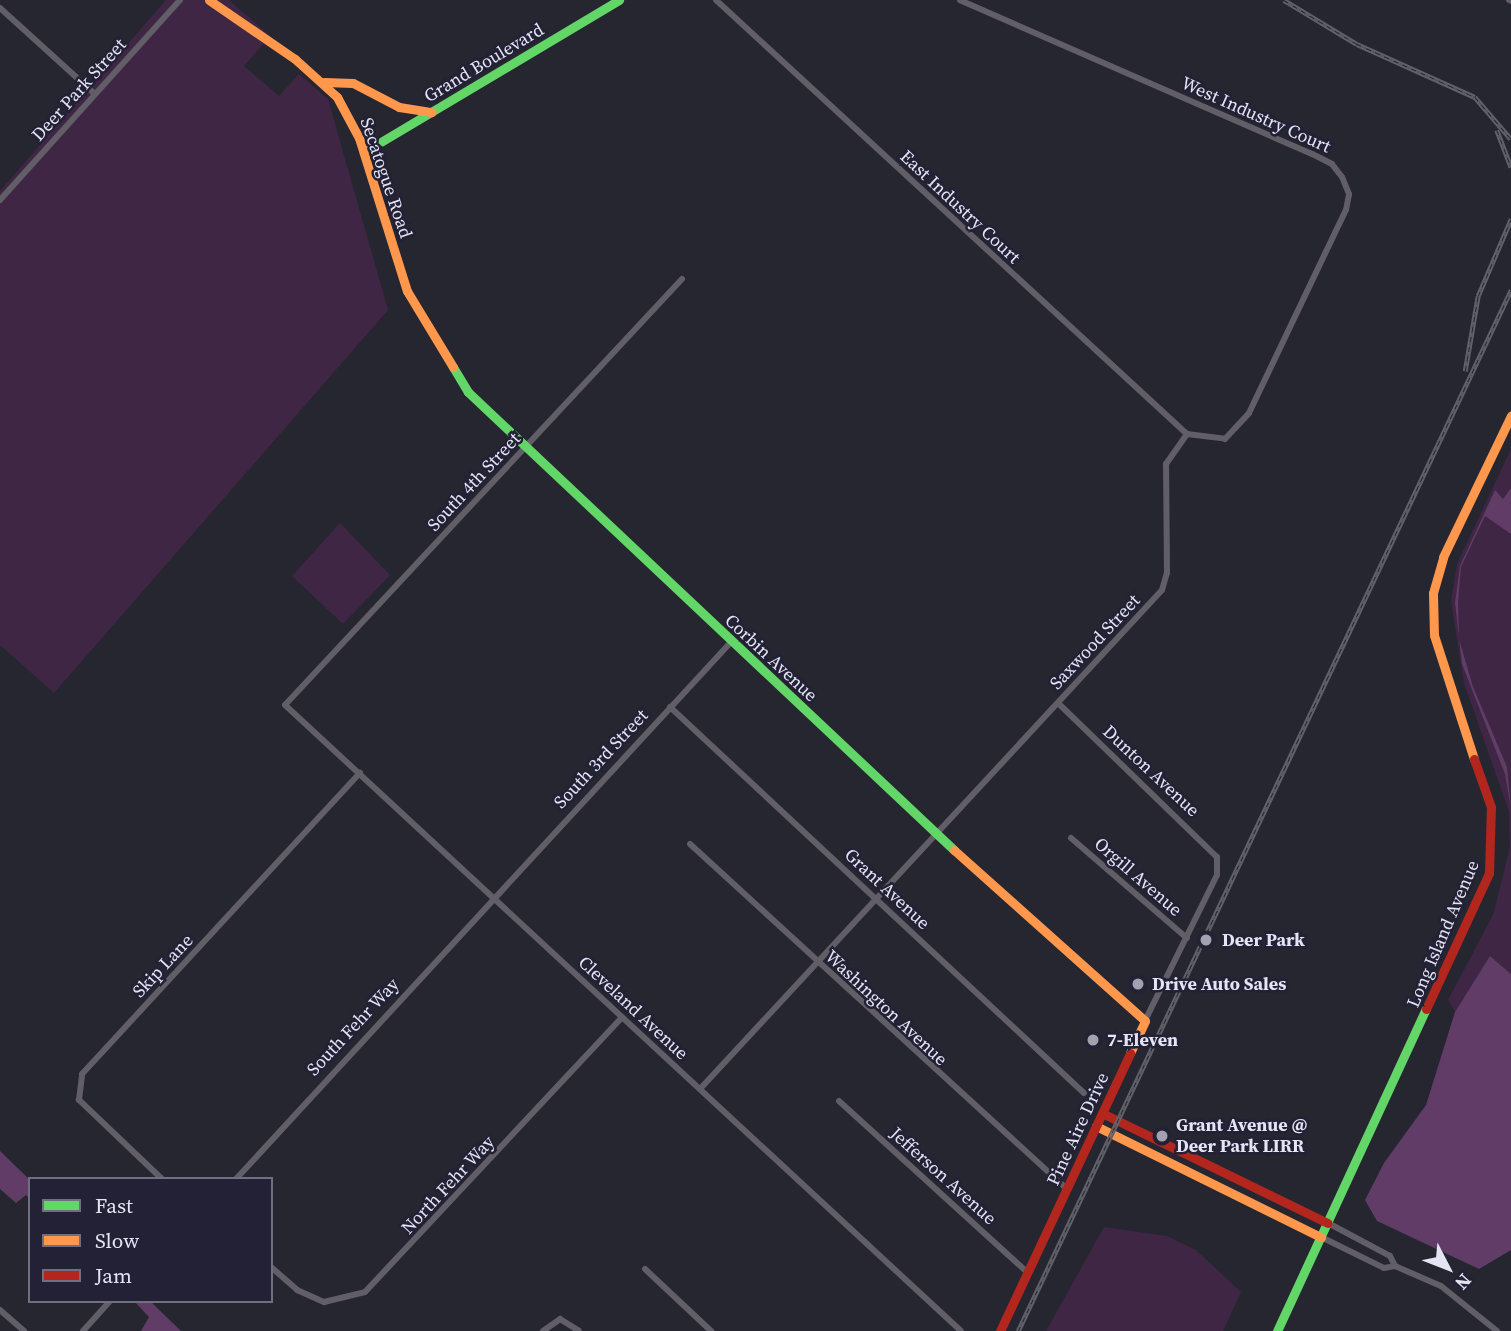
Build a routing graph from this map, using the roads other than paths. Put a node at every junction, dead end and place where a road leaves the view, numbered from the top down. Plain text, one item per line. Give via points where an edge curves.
1 (180, 0) edge
2 (209, 0) edge
3 (619, 0) edge
4 (716, 0) edge
5 (960, 0) edge
6 (0, 8) edge
7 (324, 82) junction
8 (95, 94) junction
9 (432, 112) junction
10 (364, 152) junction
11 (0, 200) edge
12 (682, 279) dead end
13 (407, 291) joint
14 (1511, 416) edge
15 (1187, 434) junction
16 (524, 450) junction
17 (731, 642) junction
18 (1058, 703) junction
19 (285, 705) joint
20 (670, 707) junction
21 (360, 773) junction
22 (936, 834) junction
23 (1071, 838) dead end
24 (690, 844) dead end
25 (1218, 864) joint
26 (492, 896) junction
27 (876, 900) junction
28 (1186, 939) junction
29 (817, 963) junction
30 (622, 1017) junction
31 (1145, 1021) junction
32 (700, 1090) junction
33 (1084, 1093) dead end
34 (839, 1101) dead end
35 (1102, 1113) junction
36 (1096, 1126) junction
37 (160, 1177) edge
38 (238, 1177) edge
39 (1068, 1188) junction
40 (1328, 1223) junction
41 (1321, 1237) junction
42 (1395, 1266) junction
43 (273, 1269) edge
44 (645, 1269) dead end
45 (1028, 1273) junction
46 (108, 1303) edge
47 (0, 1310) edge
48 (24, 1331) edge
49 (83, 1331) edge
50 (543, 1331) edge
51 (579, 1331) edge
52 (711, 1331) edge
53 (961, 1331) edge
54 (1000, 1331) edge
55 (1277, 1331) edge
56 (1497, 1331) edge

1 - 8 street, Deer Park Street
2 - 7 street
3 - 9 street, Grand Boulevard
4 - 15 street, East Industry Court
5 - 15 street, West Industry Court via 1312,154 1332,164 1342,177 1349,194 1346,210 1249,413 1226,439
6 - 8 street
7 - 9 street via 353,83 399,107
7 - 10 street, Secatogue Road via 346,112
8 - 11 street, Deer Park Street
9 - 10 street, Grand Boulevard
10 - 13 street, Secatogue Road
12 - 16 street, South 4th Street
13 - 16 street, Corbin Avenue via 468,392
14 - 40 street, Long Island Avenue via 1443,556 1433,593 1434,635 1491,807 1489,873
15 - 18 street, Saxwood Street via 1166,464 1167,573 1162,590
16 - 17 street, Corbin Avenue
16 - 19 street, South 4th Street
17 - 20 street, South 3rd Street
17 - 22 street, Corbin Avenue
18 - 22 street, Saxwood Street
18 - 25 street, Dunton Avenue via 1206,841
19 - 21 street, Cleveland Avenue
20 - 26 street, South 3rd Street
20 - 27 street, Grant Avenue
21 - 26 street, Cleveland Avenue
21 - 37 street, Skip Lane via 82,1074 79,1100
22 - 27 street, Saxwood Street
22 - 31 street, Corbin Avenue
23 - 28 street, Orgill Avenue
24 - 29 street, Washington Avenue
25 - 28 street, Pine Aire Drive
26 - 30 street, Cleveland Avenue
26 - 38 street, South Fehr Way
27 - 29 street, Saxwood Street
27 - 33 street, Grant Avenue
28 - 31 street, Pine Aire Drive
29 - 32 street, Saxwood Street
29 - 39 street, Washington Avenue
30 - 32 street, Cleveland Avenue
30 - 43 street, North Fehr Way via 365,1292 324,1302 297,1290
31 - 35 street, Pine Aire Drive
32 - 53 street, Cleveland Avenue
34 - 45 street, Jefferson Avenue
35 - 36 street, Pine Aire Drive
35 - 40 street
36 - 39 street, Pine Aire Drive
36 - 41 street
39 - 45 street, Pine Aire Drive
40 - 41 street, Long Island Avenue
40 - 42 street via 1390,1256
41 - 42 street via 1384,1268
41 - 55 street, Long Island Avenue
42 - 56 street via 1441,1286
44 - 52 street
45 - 54 street, Pine Aire Drive
46 - 49 street
47 - 48 street
50 - 51 street via 560,1319

